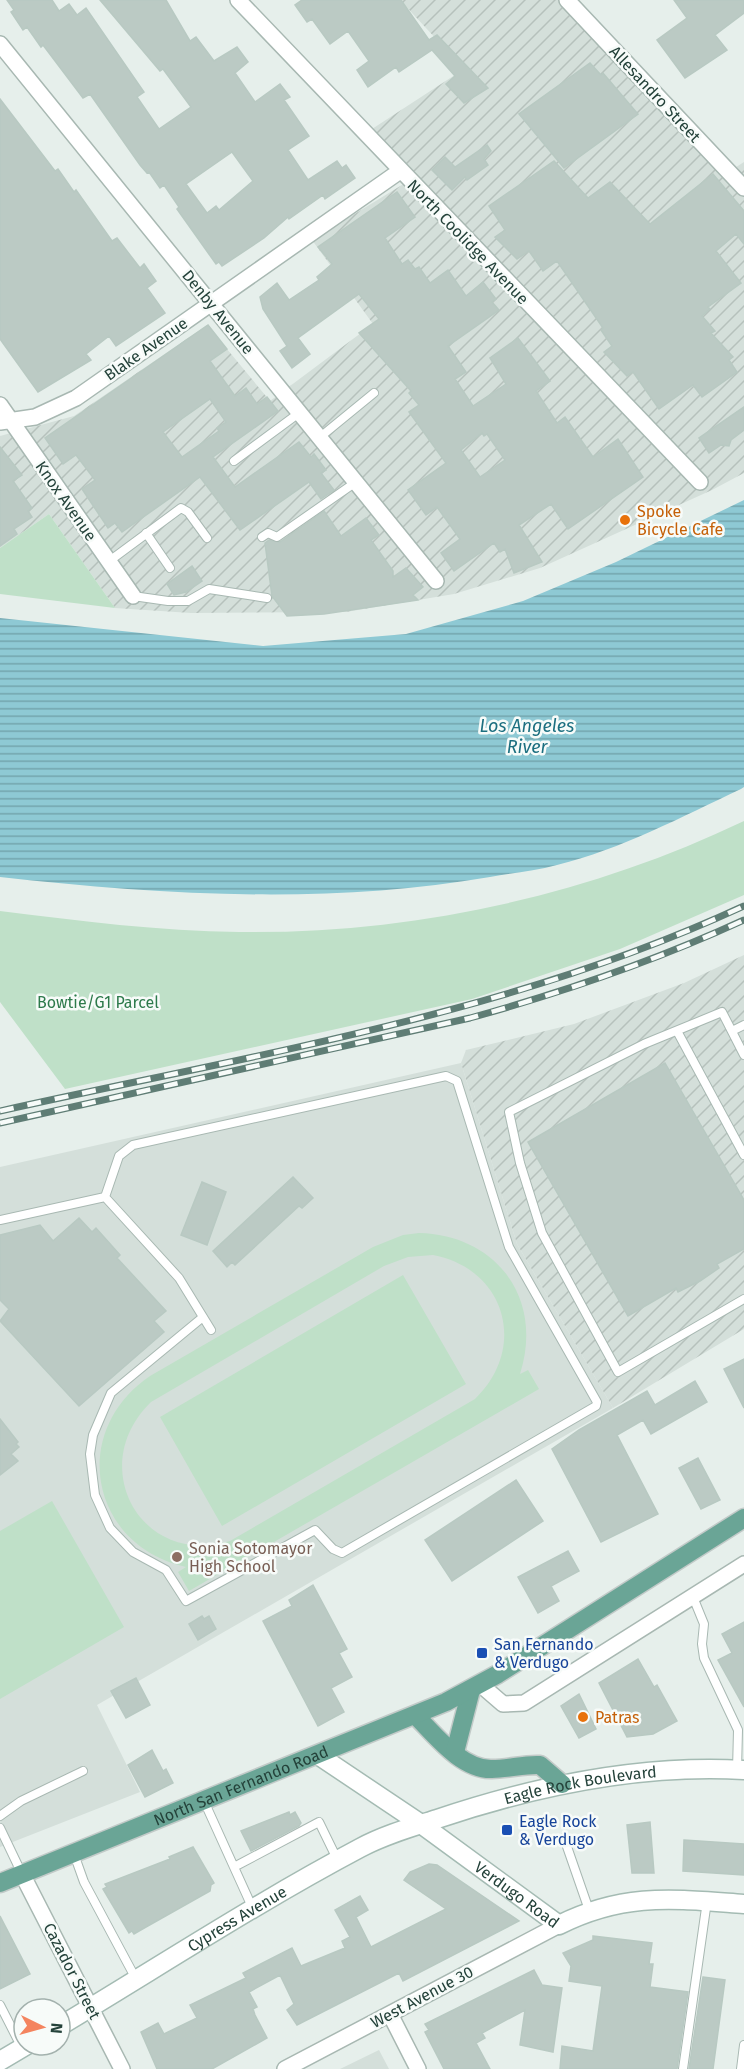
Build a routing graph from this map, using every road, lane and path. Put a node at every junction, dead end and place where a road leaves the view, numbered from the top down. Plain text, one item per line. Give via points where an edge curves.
1 (238, 0) edge
2 (567, 0) edge
3 (0, 44) edge
4 (400, 171) junction
5 (744, 188) edge
6 (211, 304) junction
7 (374, 393) dead end
8 (0, 405) edge
9 (299, 413) junction
10 (6, 422) edge
11 (320, 438) junction
12 (234, 461) dead end
13 (356, 482) junction
14 (700, 482) dead end
15 (146, 533) junction
16 (262, 537) dead end
17 (207, 538) dead end
18 (108, 562) junction
19 (170, 568) dead end
20 (435, 581) dead end
21 (133, 596) joint
22 (267, 598) dead end
23 (744, 1025) edge
24 (677, 1031) junction
25 (732, 1031) junction
26 (744, 1055) edge
27 (744, 1155) edge
28 (105, 1197) junction
29 (0, 1220) edge
30 (744, 1299) edge
31 (203, 1317) junction
32 (210, 1330) dead end
33 (744, 1518) edge
34 (744, 1564) edge
35 (693, 1597) junction
36 (476, 1687) junction
37 (416, 1716) junction
38 (455, 1752) junction
39 (318, 1755) junction
40 (741, 1770) edge
41 (83, 1771) dead end
42 (562, 1784) junction
43 (204, 1801) junction
44 (0, 1816) edge
45 (421, 1824) junction
46 (0, 1828) edge
47 (564, 1838) dead end
48 (74, 1853) junction
49 (338, 1861) junction
50 (234, 1867) junction
51 (22, 1874) junction
52 (0, 1883) edge
53 (707, 1901) junction
54 (744, 1904) edge
55 (254, 1910) junction
56 (589, 1910) junction
57 (559, 1925) junction
58 (136, 1979) junction
59 (0, 2005) edge
60 (91, 2007) junction
61 (390, 2014) junction
62 (72, 2019) edge
63 (12, 2026) edge
64 (744, 2045) edge
65 (123, 2069) edge
66 (285, 2069) edge
67 (418, 2069) edge
68 (683, 2069) edge
69 (741, 2069) edge

1 - 4 street, North Coolidge Avenue
2 - 5 street, Allesandro Street
3 - 6 street, Denby Avenue
4 - 6 street, Blake Avenue
4 - 14 street, North Coolidge Avenue
6 - 9 street, Denby Avenue
6 - 10 street, Blake Avenue via 76,398 35,417
7 - 11 lane
8 - 10 street, Knox Avenue
9 - 11 street, Denby Avenue
9 - 12 lane
10 - 18 street, Knox Avenue
11 - 13 street, Denby Avenue
13 - 16 lane via 277,537 268,533
13 - 20 street, Denby Avenue
15 - 17 lane via 181,508
15 - 18 lane
15 - 19 lane
18 - 21 street, Knox Avenue
21 - 22 lane via 188,601 209,589
23 - 25 lane
24 - 25 lane via 722,1012
24 - 27 lane
24 - 30 lane via 509,1112 520,1163 542,1233 618,1372
25 - 26 lane
28 - 29 lane
28 - 31 lane via 179,1278
28 - 31 lane via 119,1156 133,1145 446,1076 457,1081 509,1247 597,1402 342,1553 315,1530 186,1601 166,1570 133,1552 110,1528 95,1495 90,1454 93,1435 111,1394
31 - 32 lane
33 - 36 main road, North San Fernando Road
34 - 35 street
35 - 36 street via 524,1703 503,1704
35 - 40 lane via 705,1624 704,1658 738,1730
36 - 37 main road, North San Fernando Road
36 - 38 main road
37 - 38 main road
37 - 39 main road, North San Fernando Road
38 - 42 main road via 481,1768 540,1765
39 - 43 main road, North San Fernando Road
39 - 45 street, Verdugo Road
40 - 42 street, Eagle Rock Boulevard via 673,1771
41 - 44 lane via 21,1801
42 - 45 street, Eagle Rock Boulevard via 479,1804
43 - 48 main road, North San Fernando Road
43 - 50 lane
45 - 49 street, Cypress Avenue via 362,1847
45 - 57 street, Verdugo Road
46 - 51 lane
47 - 56 lane
48 - 51 main road, North San Fernando Road
48 - 58 lane via 84,1882
49 - 50 lane via 319,1822
49 - 55 street, Cypress Avenue
50 - 55 lane
51 - 52 main road, North San Fernando Road
51 - 60 street, Cazador Street
53 - 54 street, Verdugo Road
53 - 56 street, Verdugo Road via 623,1901
53 - 68 lane
55 - 58 street, Cypress Avenue
56 - 57 street, Verdugo Road
57 - 61 street, West Avenue 30
58 - 60 street, Cypress Avenue
59 - 63 lane
60 - 62 street, Cypress Avenue
60 - 65 street, Cazador Street
61 - 66 street, West Avenue 30
61 - 67 street
64 - 69 lane

